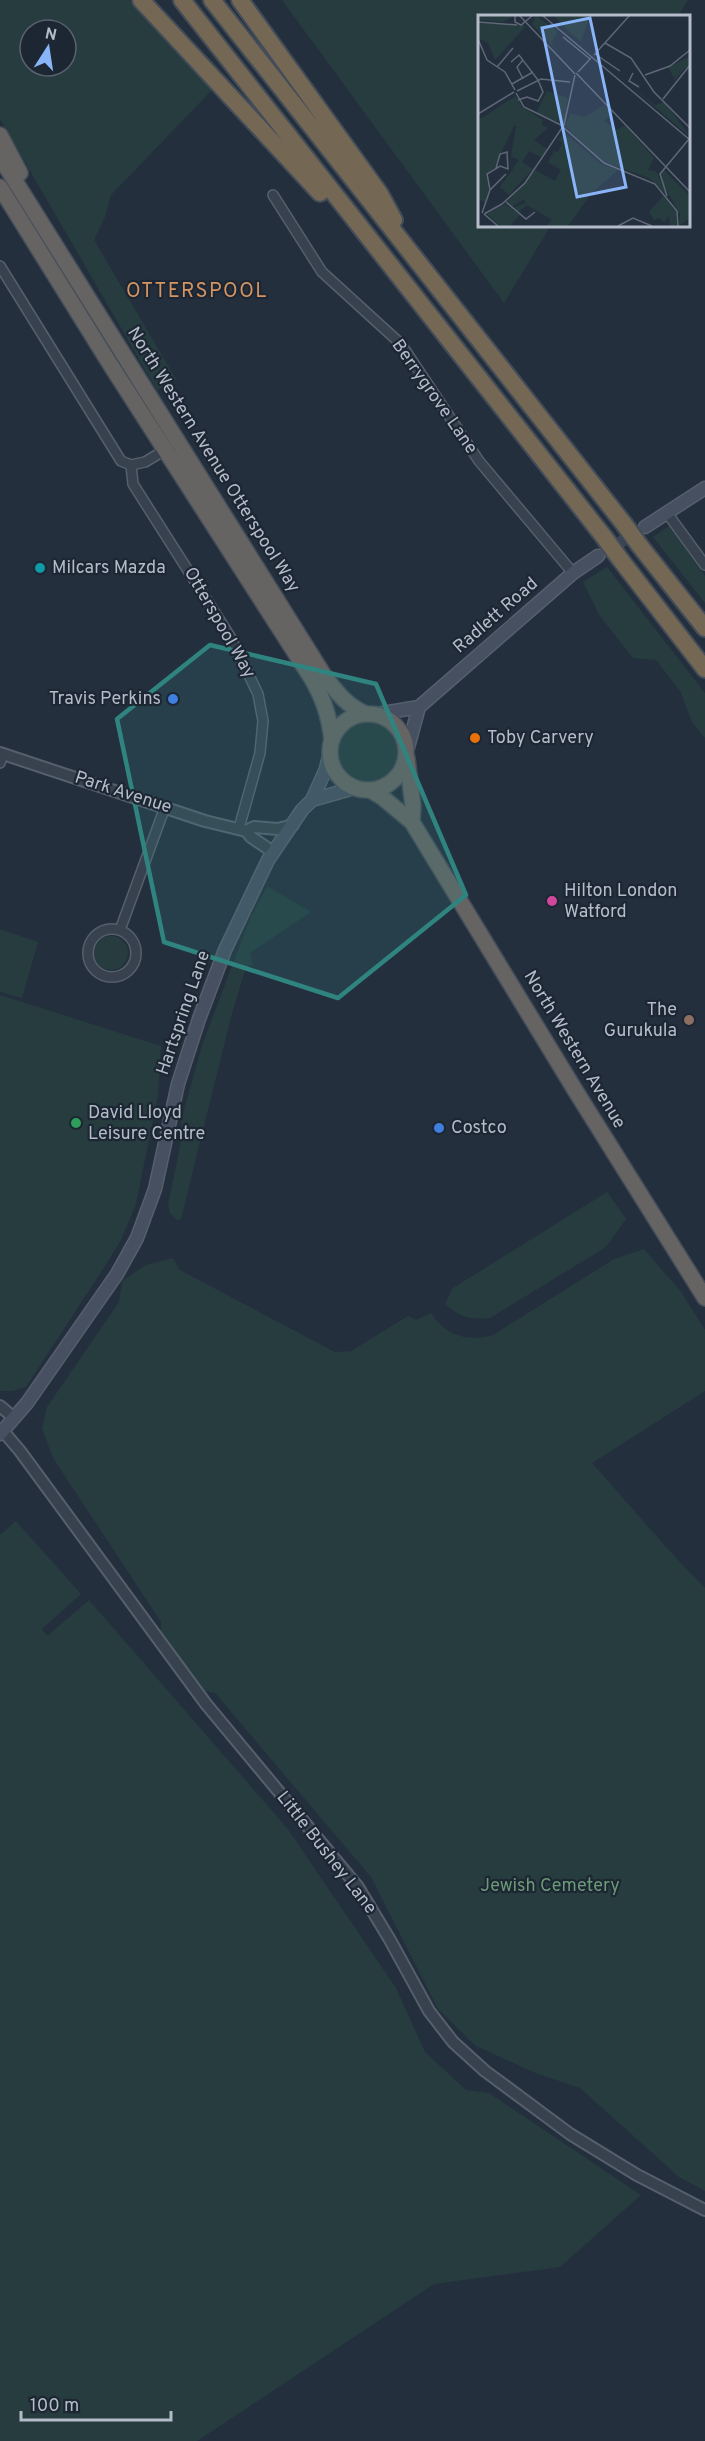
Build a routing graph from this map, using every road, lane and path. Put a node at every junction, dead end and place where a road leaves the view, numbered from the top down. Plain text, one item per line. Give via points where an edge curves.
1 (141, 0) edge
2 (182, 0) edge
3 (212, 0) edge
4 (240, 0) edge
5 (0, 135) edge
6 (0, 157) edge
7 (0, 187) edge
8 (273, 195) dead end
9 (0, 203) edge
10 (54, 243) junction
11 (416, 260) junction
12 (0, 266) edge
13 (407, 287) junction
14 (110, 364) junction
15 (165, 450) junction
16 (131, 465) junction
17 (705, 488) edge
18 (667, 513) junction
19 (645, 527) tunnel mouth
20 (598, 556) tunnel mouth
21 (705, 565) edge
22 (573, 573) junction
23 (705, 628) edge
24 (705, 669) edge
25 (419, 707) junction
26 (371, 714) junction
27 (331, 745) junction
28 (407, 753) junction
29 (1, 757) edge
30 (354, 788) junction
31 (370, 790) junction
32 (312, 800) junction
33 (165, 807) junction
34 (412, 822) junction
35 (293, 825) junction
36 (243, 830) junction
37 (273, 852) junction
38 (120, 930) junction
39 (705, 1298) edge
40 (0, 1406) edge
41 (15, 1418) junction
42 (1, 1433) edge
43 (705, 2210) edge

1 - 13 highway
2 - 13 highway
3 - 11 highway
4 - 11 highway via 380,194
5 - 10 highway
6 - 10 highway, North Western Avenue Otterspool Way
7 - 14 highway, North Western Avenue Otterspool Way
8 - 22 street, Berrygrove Lane via 322,272 401,344 479,461
9 - 14 highway
10 - 26 highway, North Western Avenue Otterspool Way via 325,677 353,708
11 - 23 highway, bridge
12 - 16 street, Otterspool Way via 121,461
13 - 24 highway, bridge
14 - 15 highway, North Western Avenue Otterspool Way
15 - 16 street
15 - 27 highway, North Western Avenue Otterspool Way via 324,700
16 - 36 street, Otterspool Way via 133,484 231,638 258,694 263,721 260,753
17 - 18 main road
18 - 19 main road
18 - 21 street
20 - 22 main road, Radlett Road
22 - 25 main road, Radlett Road
25 - 26 main road
25 - 28 main road
26 - 27 highway via 344,722
26 - 28 highway via 394,722 405,740
27 - 30 highway via 333,767
27 - 32 main road, Hartspring Lane via 326,769
28 - 31 highway via 393,782
28 - 34 highway
29 - 33 street, Park Avenue
30 - 31 highway
30 - 32 main road
31 - 34 highway, North Western Avenue
32 - 35 main road, Hartspring Lane
33 - 36 street, Park Avenue
33 - 38 street
34 - 39 highway, North Western Avenue
35 - 36 street, Park Avenue
35 - 37 main road, Hartspring Lane
36 - 37 street, Park Avenue
37 - 41 main road, Hartspring Lane via 225,950 199,1019 178,1084 155,1189 137,1238 117,1274
38 - 38 street via 135,945 135,960 125,973 102,975 88,956 91,941 102,930
40 - 41 street
41 - 42 main road, Hartspring Lane
42 - 43 street, Little Bushey Lane via 20,1451 206,1704 358,1887 429,2011 453,2042 485,2071 570,2134

